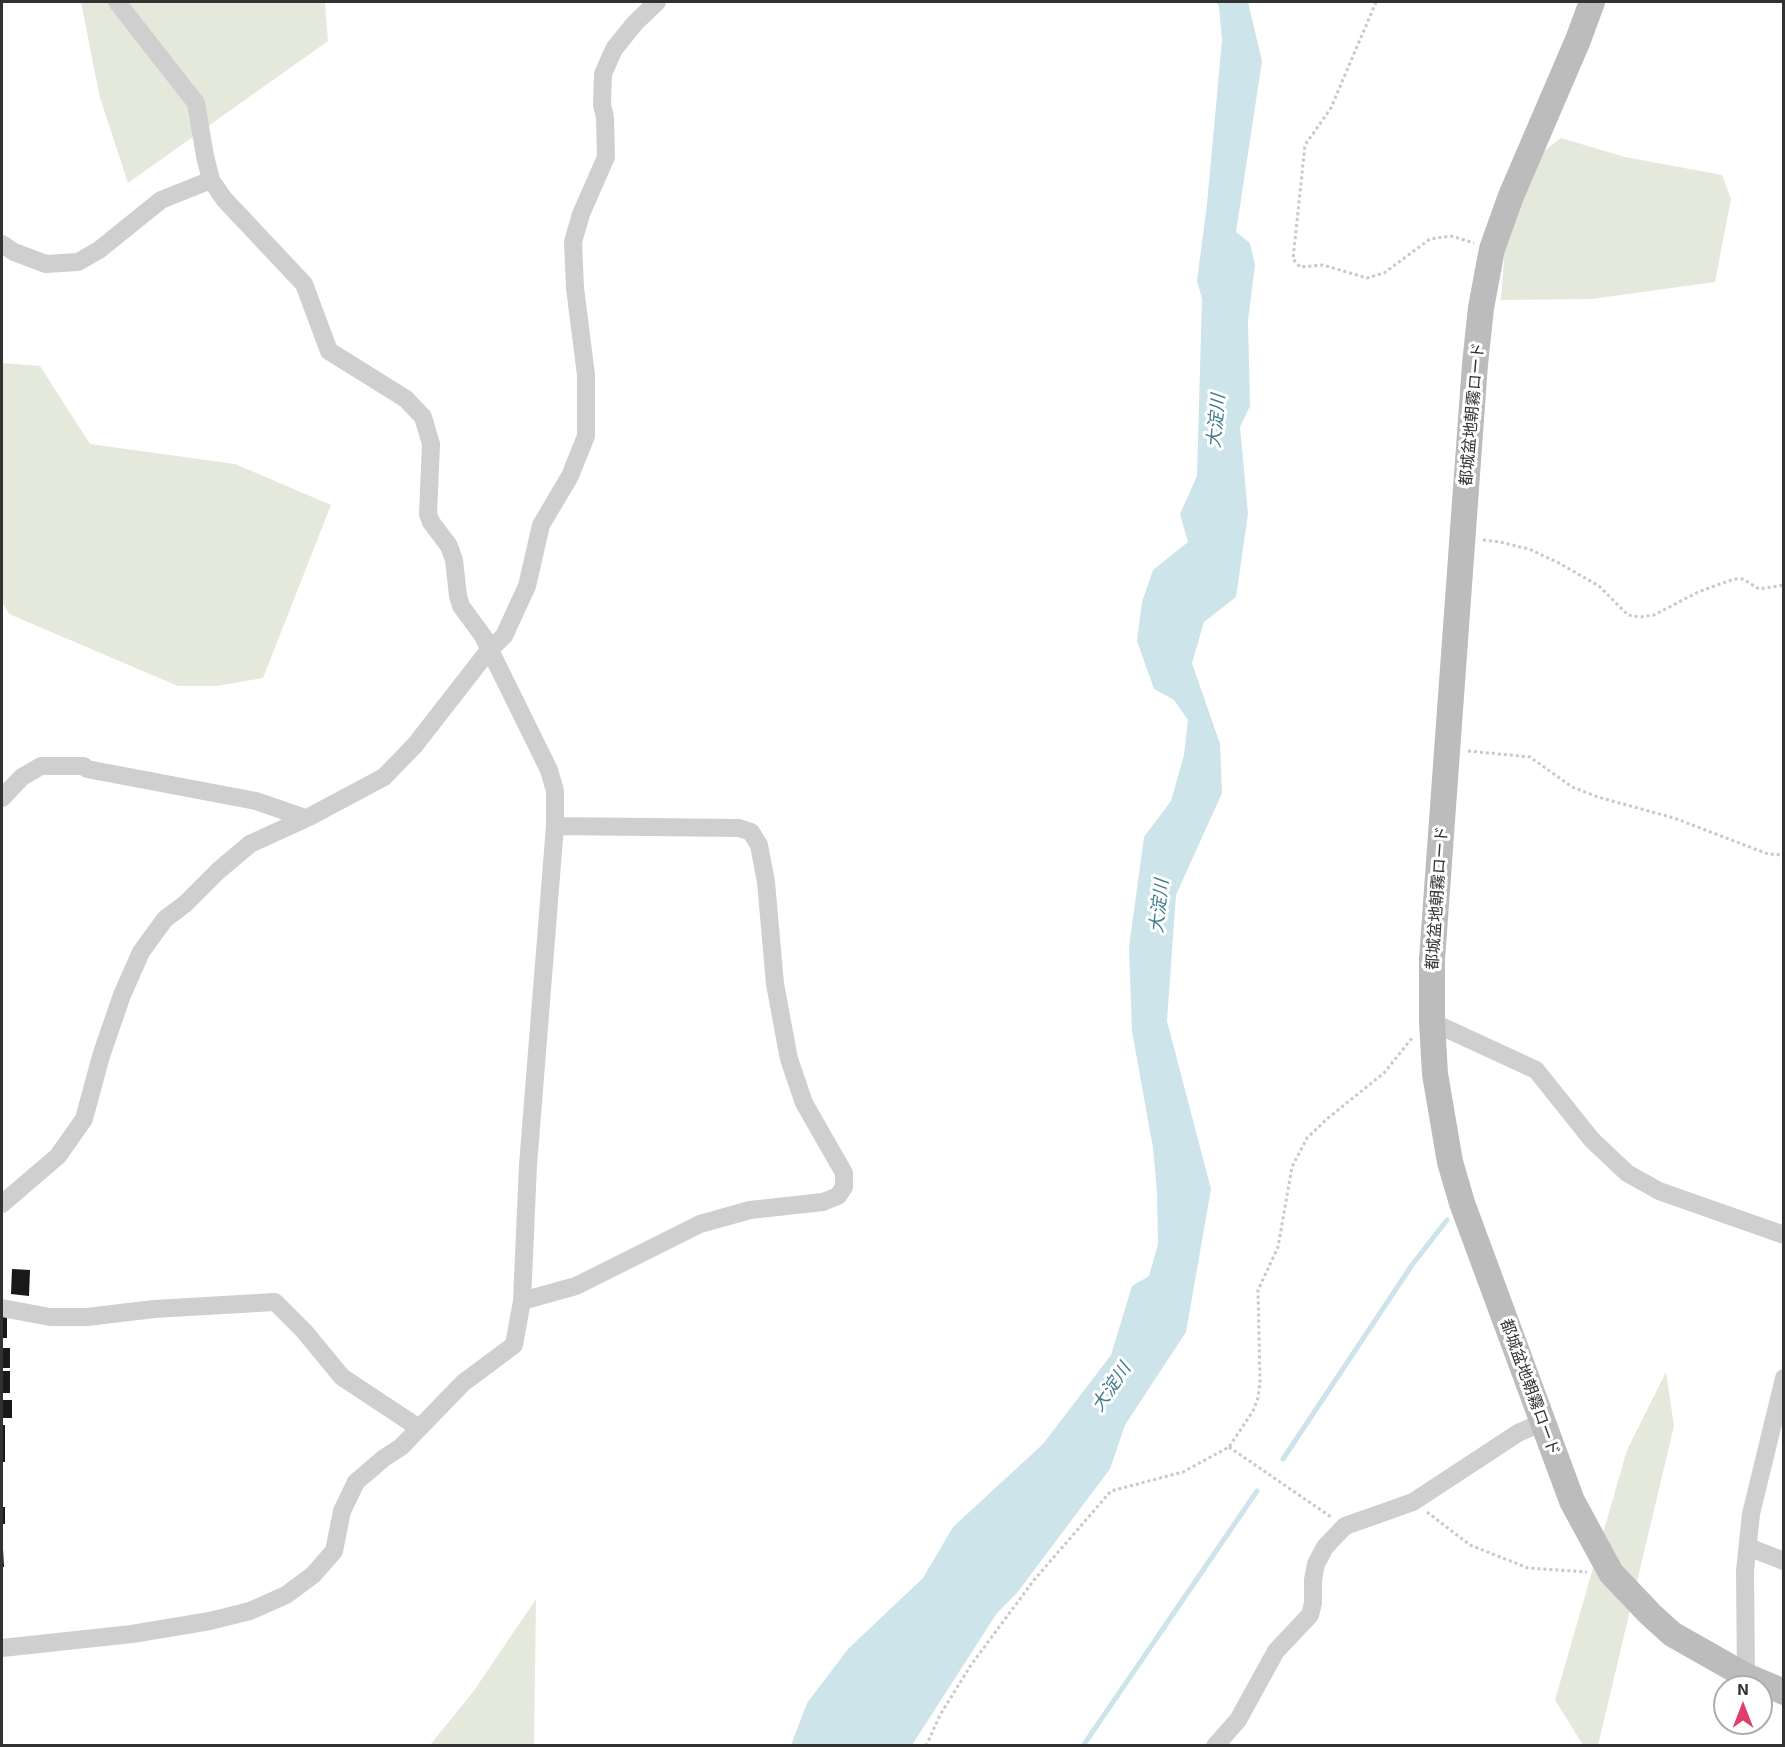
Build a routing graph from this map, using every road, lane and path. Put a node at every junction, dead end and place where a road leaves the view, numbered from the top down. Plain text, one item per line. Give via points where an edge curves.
1 (117, 2) edge
2 (657, 2) edge
3 (1377, 2) edge
4 (1592, 2) edge
5 (211, 180) junction
6 (2, 244) edge
7 (1492, 249) junction
8 (1462, 539) junction
9 (1784, 585) edge
10 (489, 650) junction
11 (1447, 749) junction
12 (2, 798) edge
13 (305, 818) junction
14 (555, 826) junction
15 (1784, 855) edge
16 (1432, 1022) junction
17 (2, 1204) edge
18 (1784, 1235) edge
19 (522, 1301) junction
20 (2, 1308) edge
21 (1784, 1378) edge
22 (1543, 1422) junction
23 (419, 1428) junction
24 (1228, 1447) junction
25 (1413, 1502) junction
26 (1344, 1526) junction
27 (1748, 1547) junction
28 (1784, 1561) edge
29 (1611, 1572) junction
30 (2, 1648) edge
31 (1744, 1675) edge
32 (1746, 1675) edge
33 (926, 1746) edge
34 (1215, 1746) edge

1 - 5 street via 196,103
2 - 10 street via 614,49 603,75 606,157 573,242 586,375 586,436 570,476 541,525 527,586 504,636
3 - 7 path via 1331,108 1305,145 1293,259 1300,267 1323,265 1367,278 1384,273 1430,239 1451,236
4 - 7 street, 都城盆地朝霧ロード via 1510,196
5 - 6 street via 161,200 78,262 46,264
5 - 10 street via 304,284 329,351 406,399 423,417 431,444 428,514 449,546 461,606
7 - 8 street, 都城盆地朝霧ロード via 1475,364
8 - 9 path via 1529,549 1578,573 1599,586 1628,615 1640,617 1654,615 1734,579 1743,579 1760,589
8 - 11 street, 都城盆地朝霧ロード
10 - 13 street via 415,745 384,777
10 - 14 street via 549,770 555,791
11 - 15 path via 1530,757 1572,787 1674,818 1768,854
11 - 16 street, 都城盆地朝霧ロード via 1432,959
12 - 13 street via 22,777 41,766 84,766 256,801
13 - 17 street via 250,844 165,919 141,952 122,995 84,1119 58,1156
14 - 19 street via 528,1165
14 - 19 street via 739,828 751,832 759,845 766,882 775,984 789,1059 804,1103 844,1173 844,1187 837,1196 823,1202 750,1210 700,1224 576,1286
16 - 18 street via 1536,1070 1592,1140 1627,1173 1659,1191
16 - 22 street, 都城盆地朝霧ロード via 1435,1074 1450,1162
16 - 24 path via 1420,1028 1384,1073 1307,1138 1292,1167 1278,1247 1258,1290 1258,1398
19 - 23 street via 514,1345 463,1383
20 - 23 street via 50,1317 87,1317 275,1302 342,1377
21 - 27 street via 1751,1514
22 - 25 street via 1518,1433
22 - 29 street, 都城盆地朝霧ロード via 1572,1501
23 - 30 street via 356,1482 342,1511 334,1551 313,1575 286,1595 250,1611 210,1621
24 - 26 path
24 - 33 path via 1183,1472 1111,1491 1034,1580 971,1665
25 - 26 street
25 - 29 path via 1470,1545 1528,1568
26 - 34 street via 1316,1564 1310,1615 1276,1651 1238,1720
27 - 28 street
27 - 32 street
29 - 31 street, 都城盆地朝霧ロード via 1672,1634

